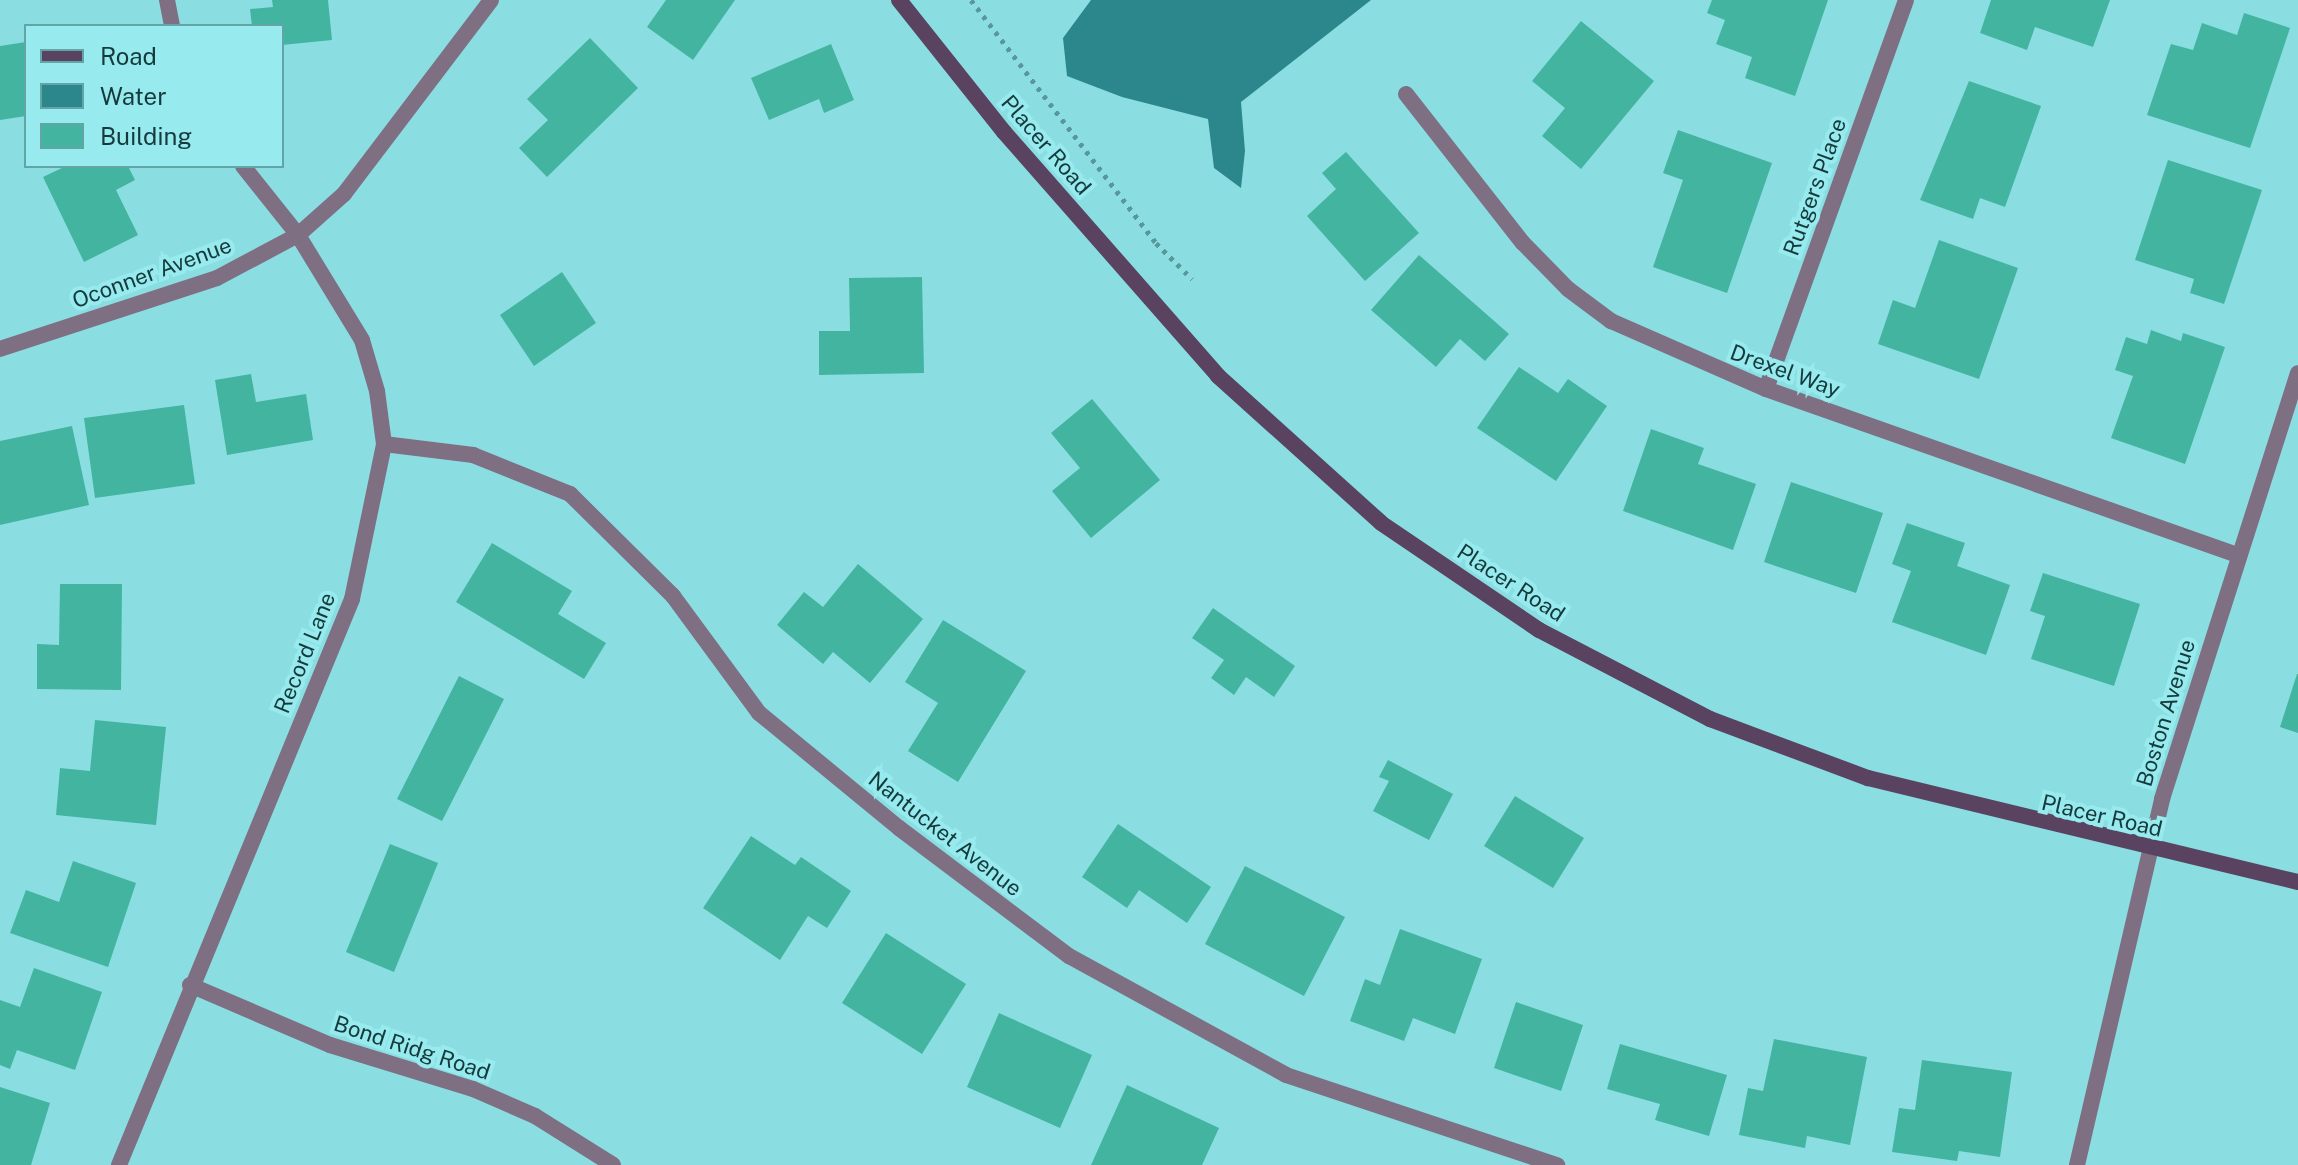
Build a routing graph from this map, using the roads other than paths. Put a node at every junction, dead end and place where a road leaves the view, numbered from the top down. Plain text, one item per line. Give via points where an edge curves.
1 (167, 0) edge
2 (491, 0) edge
3 (899, 0) edge
4 (1906, 0) edge
5 (172, 24) edge
6 (1406, 94) dead end
7 (245, 168) edge
8 (298, 235) junction
9 (0, 349) edge
10 (2298, 373) edge
11 (1766, 389) junction
12 (384, 444) junction
13 (2237, 555) junction
14 (2150, 850) junction
15 (2298, 882) edge
16 (190, 985) junction
17 (119, 1165) edge
18 (613, 1165) edge
19 (1557, 1165) edge
20 (2077, 1165) edge

1 - 5 street
2 - 8 street, Oconner Avenue via 344,194
3 - 14 main road, Placer Road via 1004,132 1218,376 1381,523 1526,621 1710,719 1868,778
4 - 11 street, Rutgers Place
6 - 11 street, Drexel Way via 1523,243 1568,289 1637,335
7 - 8 street, Record Lane
8 - 9 street, Oconner Avenue via 217,278
8 - 12 street, Record Lane via 362,340 377,391
10 - 13 street, Boston Avenue
11 - 13 street, Drexel Way
12 - 16 street, Record Lane via 352,599
12 - 19 street, Nantucket Avenue via 473,455 570,494 673,596 759,713 899,828 1069,956 1286,1075
13 - 14 street, Boston Avenue
14 - 15 main road, Placer Road
14 - 20 street, Boston Avenue
16 - 17 street, Record Lane
16 - 18 street, Bond Ridg Road via 330,1045 473,1089 535,1116

